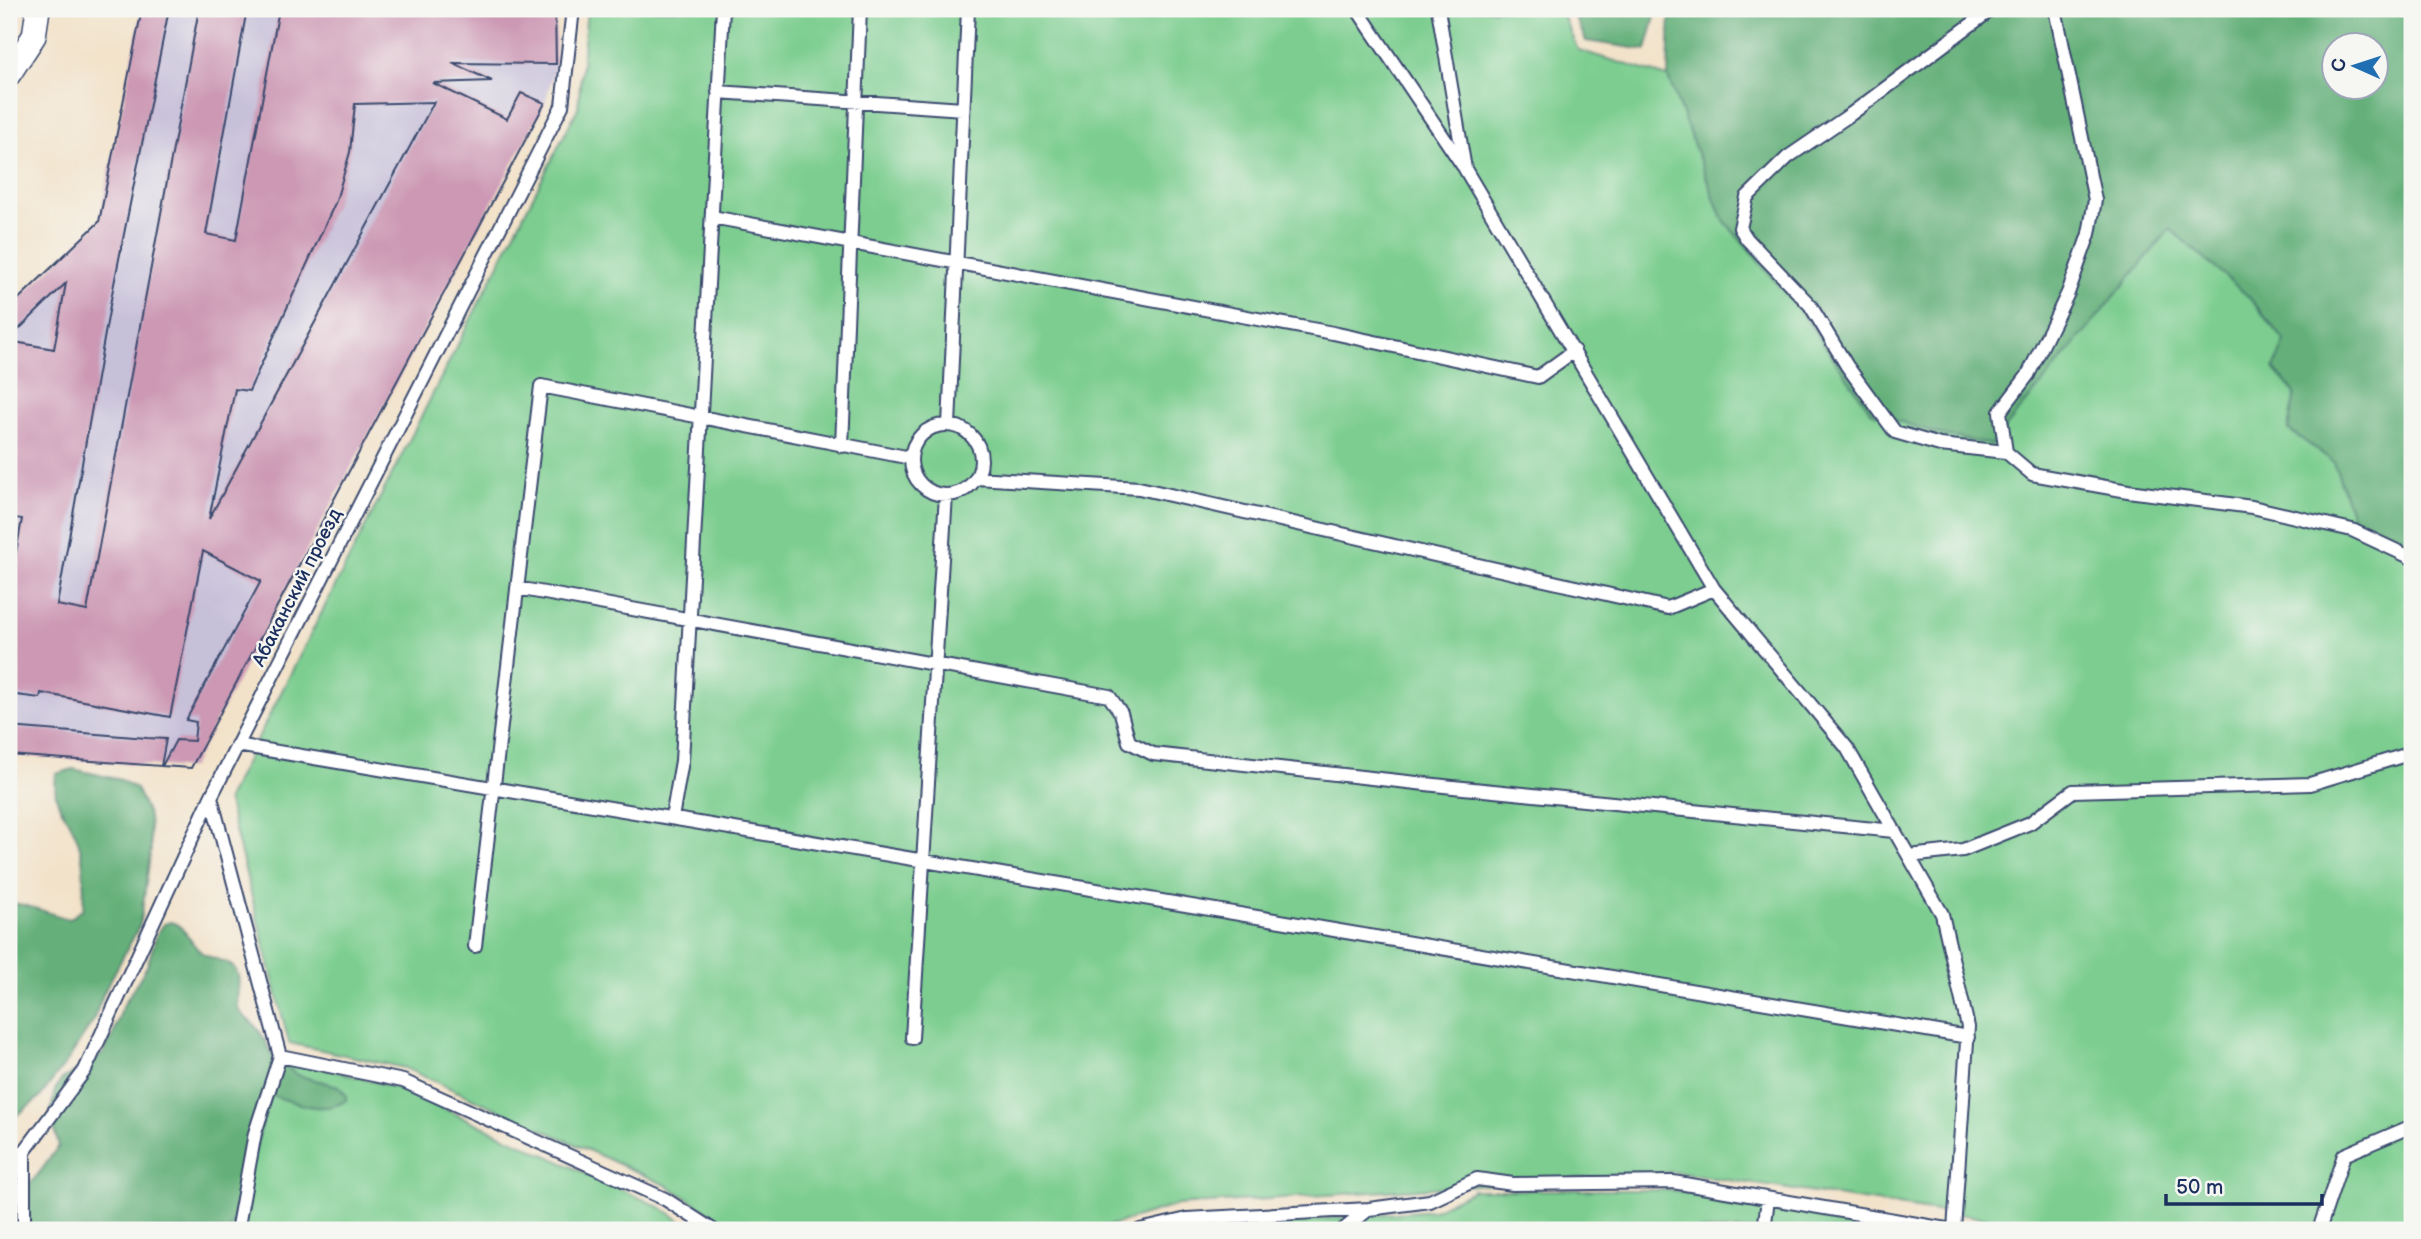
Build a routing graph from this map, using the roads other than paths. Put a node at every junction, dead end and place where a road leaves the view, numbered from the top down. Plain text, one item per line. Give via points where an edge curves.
1 (38, 9) edge
2 (573, 9) edge
3 (723, 9) edge
4 (860, 9) edge
5 (968, 9) edge
6 (1357, 9) edge
7 (1438, 9) edge
8 (1992, 9) edge
9 (2055, 9) edge
10 (9, 74) edge
11 (718, 92) junction
12 (856, 101) junction
13 (963, 109) junction
14 (1465, 169) junction
15 (712, 217) junction
16 (850, 243) junction
17 (956, 263) junction
18 (1574, 351) junction
19 (701, 418) junction
20 (949, 425) junction
21 (842, 446) junction
22 (2006, 452) junction
23 (911, 458) junction
24 (975, 478) junction
25 (946, 495) junction
26 (2412, 558) edge
27 (517, 588) junction
28 (1714, 589) junction
29 (690, 620) junction
30 (936, 666) junction
31 (237, 745) junction
32 (2412, 753) edge
33 (494, 788) junction
34 (211, 797) junction
35 (672, 818) junction
36 (1894, 831) junction
37 (1909, 856) junction
38 (923, 861) junction
39 (475, 946) dead end
40 (1968, 1037) junction
41 (912, 1038) dead end
42 (280, 1056) junction
43 (2412, 1126) edge
44 (24, 1152) junction
45 (9, 1161) edge
46 (1768, 1199) junction
47 (1369, 1209) junction
48 (1190, 1225) edge
49 (20, 1230) edge
50 (240, 1230) edge
51 (713, 1230) edge
52 (1140, 1230) edge
53 (1343, 1230) edge
54 (1764, 1230) edge
55 (1953, 1230) edge
56 (2319, 1230) edge

1 - 10 street via 34,36
2 - 31 lane, Абаканский проезд via 562,106
3 - 11 lane
4 - 12 lane
5 - 13 lane
6 - 14 lane
7 - 14 lane
8 - 22 lane via 1788,157 1747,197 1741,228 1810,304 1895,432 1940,445
9 - 22 lane via 2095,200 2089,234 2068,293 2028,375 2000,412
11 - 12 lane
11 - 15 lane
12 - 13 lane
12 - 16 lane
13 - 17 lane
14 - 18 lane
15 - 16 lane
15 - 19 lane
16 - 17 lane
16 - 21 lane
17 - 18 lane via 1333,333 1538,377
17 - 20 lane
18 - 28 lane
19 - 21 lane
19 - 27 lane via 541,386
19 - 29 lane
20 - 23 lane via 919,438
20 - 24 lane via 970,434 977,444 981,455
21 - 23 lane
22 - 26 lane via 2032,474 2252,507 2353,530
23 - 25 lane via 912,469 925,488
24 - 25 lane via 968,487
24 - 28 lane via 1139,488 1668,608
25 - 30 lane
27 - 29 lane
27 - 33 lane
28 - 36 lane via 1847,748
29 - 30 lane
29 - 35 lane via 681,761
30 - 36 lane via 1109,695 1121,713 1129,742 1153,754
30 - 38 lane
31 - 33 lane
31 - 34 lane, Абаканский проезд
32 - 37 lane via 2310,784 2073,791 2030,823 1963,849
33 - 35 lane
33 - 39 lane
34 - 42 lane
34 - 44 lane, Абаканский проезд via 85,1070
35 - 38 lane
36 - 37 lane
37 - 40 lane via 1942,914
38 - 40 lane
38 - 41 lane
40 - 55 lane
42 - 50 lane via 255,1133
42 - 51 lane via 403,1081 665,1199
43 - 56 lane via 2344,1155
44 - 45 lane, Абаканский проезд
44 - 49 lane via 24,1223
46 - 47 lane via 1673,1182 1514,1184 1477,1179 1430,1201
46 - 54 lane
46 - 55 lane
47 - 48 lane
47 - 53 lane
48 - 52 lane

